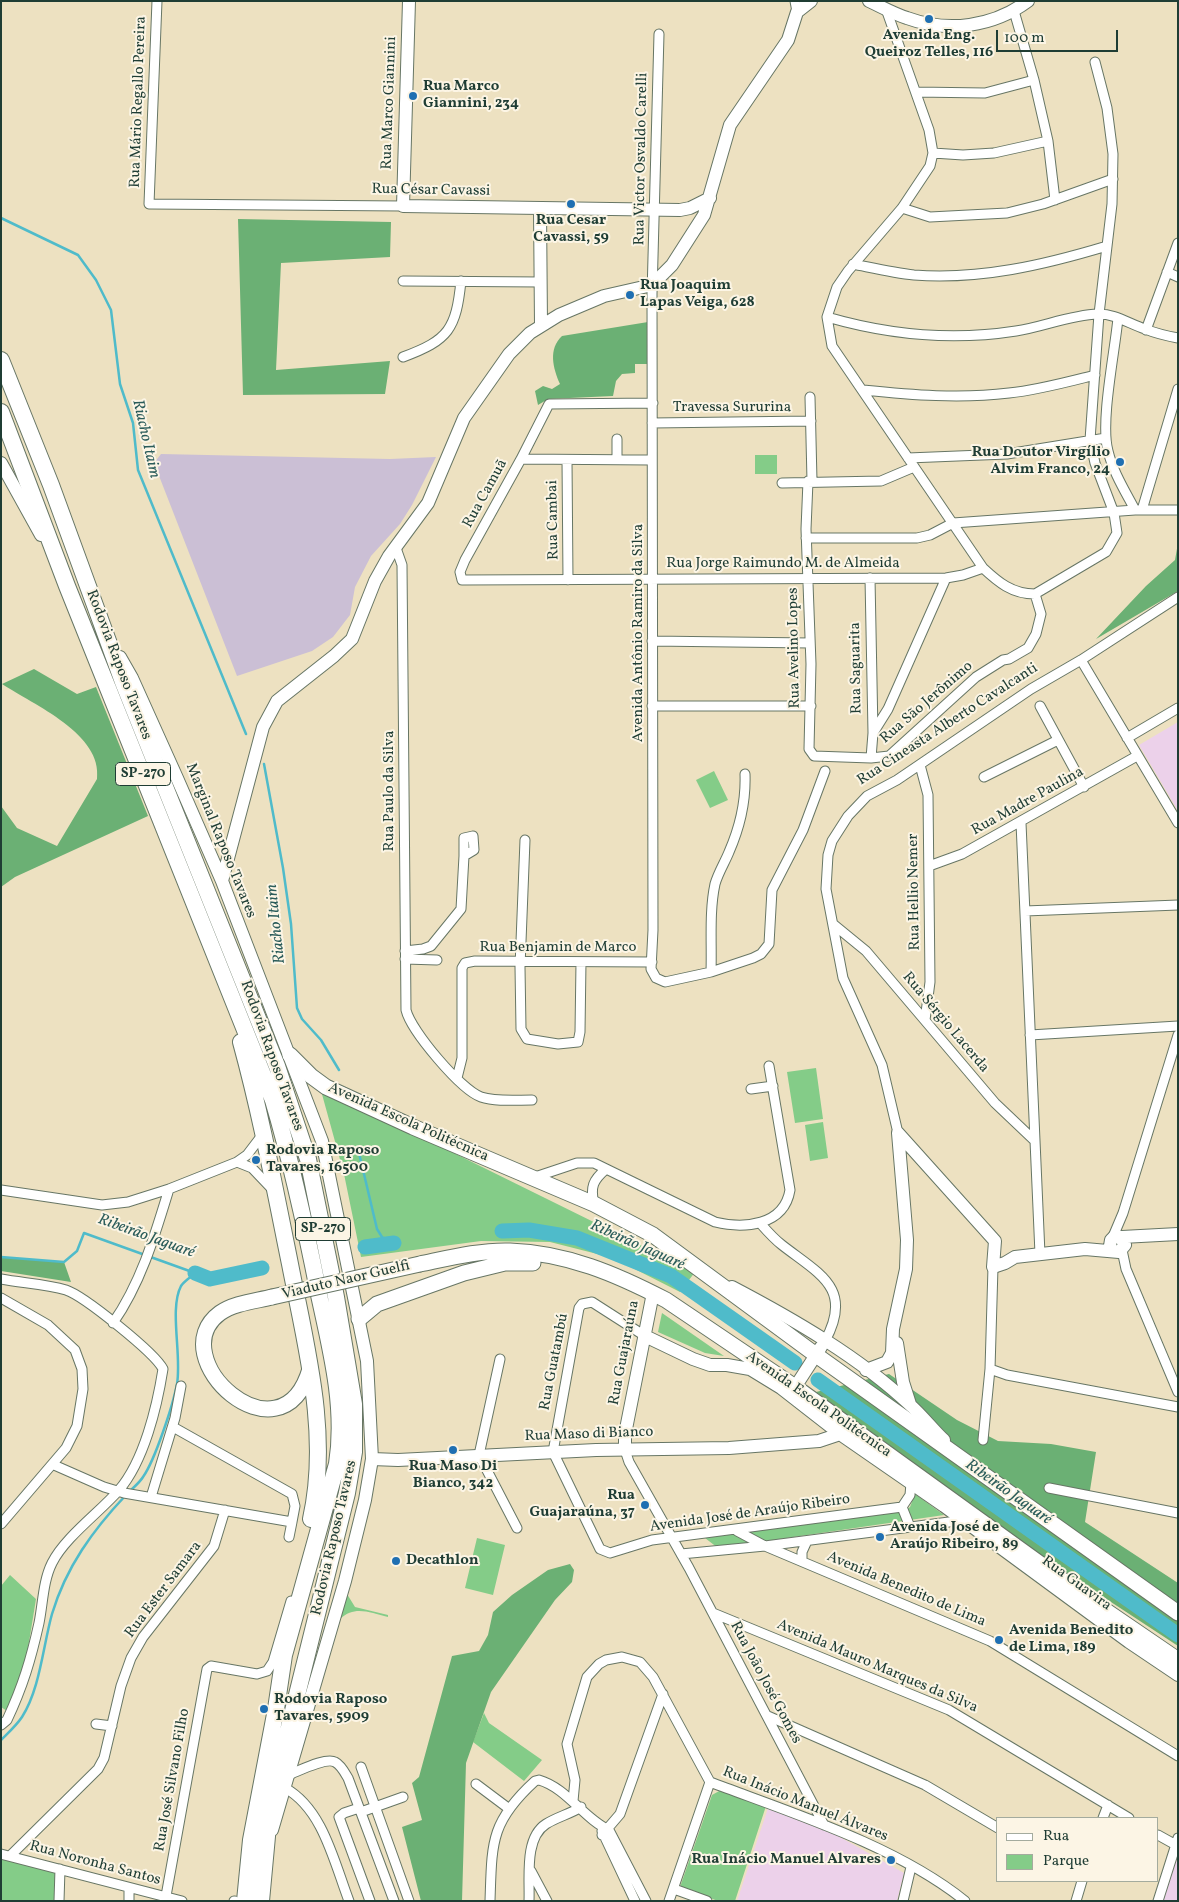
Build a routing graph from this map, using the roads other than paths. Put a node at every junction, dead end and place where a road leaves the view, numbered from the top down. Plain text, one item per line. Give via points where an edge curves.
1 (157, 1) edge
2 (409, 1) edge
3 (811, 1) edge
4 (869, 1) edge
5 (1028, 1) edge
6 (796, 6) edge
7 (886, 9) junction
8 (1014, 11) junction
9 (659, 34) dead end
10 (1095, 62) dead end
11 (1034, 80) junction
12 (916, 92) junction
13 (1048, 141) junction
14 (933, 152) junction
15 (1113, 179) junction
16 (710, 198) junction
17 (1055, 200) junction
18 (148, 204) joint
19 (403, 206) junction
20 (540, 208) junction
21 (902, 208) junction
22 (653, 209) junction
23 (680, 210) junction
24 (692, 235) junction
25 (1178, 243) edge
26 (1107, 246) junction
27 (853, 264) junction
28 (1167, 272) junction
29 (1178, 277) edge
30 (403, 281) dead end
31 (461, 281) junction
32 (541, 282) junction
33 (654, 284) junction
34 (541, 305) junction
35 (559, 314) junction
36 (1099, 314) junction
37 (828, 317) junction
38 (1118, 318) junction
39 (541, 325) junction
40 (1146, 330) junction
41 (1178, 338) edge
42 (403, 357) dead end
43 (1, 360) edge
44 (1095, 375) junction
45 (863, 390) junction
46 (1178, 390) edge
47 (810, 397) dead end
48 (653, 403) junction
49 (1, 412) edge
50 (811, 421) junction
51 (652, 422) junction
52 (617, 438) dead end
53 (1106, 438) junction
54 (1090, 440) junction
55 (521, 458) junction
56 (908, 458) junction
57 (617, 459) junction
58 (567, 460) junction
59 (652, 460) junction
60 (1, 463) edge
61 (914, 467) junction
62 (810, 481) junction
63 (782, 483) dead end
64 (1138, 510) junction
65 (1178, 510) edge
66 (1114, 512) junction
67 (953, 523) junction
68 (806, 538) junction
69 (396, 548) junction
70 (983, 568) junction
71 (652, 578) junction
72 (870, 578) junction
73 (946, 578) junction
74 (808, 579) junction
75 (462, 580) joint
76 (568, 580) junction
77 (66, 586) junction
78 (1035, 594) junction
79 (1178, 597) edge
80 (104, 629) junction
81 (652, 641) junction
82 (810, 643) junction
83 (1081, 660) junction
84 (652, 706) junction
85 (811, 706) junction
86 (1040, 706) dead end
87 (1178, 708) edge
88 (873, 733) junction
89 (1127, 738) junction
90 (1058, 740) junction
91 (1137, 756) junction
92 (870, 758) junction
93 (920, 765) junction
94 (825, 772) dead end
95 (745, 774) dead end
96 (984, 777) dead end
97 (1084, 786) junction
98 (1021, 823) junction
99 (1178, 823) edge
100 (233, 838) junction
101 (525, 840) dead end
102 (205, 845) junction
103 (464, 856) dead end
104 (929, 866) junction
105 (222, 881) junction
106 (1178, 905) edge
107 (1025, 912) junction
108 (832, 924) junction
109 (405, 955) junction
110 (437, 960) dead end
111 (521, 961) junction
112 (220, 962) junction
113 (581, 962) junction
114 (652, 962) junction
115 (711, 972) junction
116 (925, 1020) junction
117 (1178, 1026) edge
118 (1178, 1035) edge
119 (1030, 1036) junction
120 (290, 1055) junction
121 (770, 1066) dead end
122 (457, 1078) junction
123 (773, 1086) junction
124 (751, 1089) dead end
125 (532, 1100) dead end
126 (898, 1133) junction
127 (263, 1134) junction
128 (1036, 1141) junction
129 (237, 1162) junction
130 (606, 1169) junction
131 (534, 1177) junction
132 (169, 1189) junction
133 (1, 1190) edge
134 (276, 1194) junction
135 (594, 1204) junction
136 (760, 1224) junction
137 (1178, 1234) edge
138 (995, 1240) junction
139 (1118, 1243) junction
140 (1040, 1254) junction
141 (1015, 1257) junction
142 (580, 1261) junction
143 (420, 1264) joint
144 (993, 1267) junction
145 (712, 1277) junction
146 (1, 1279) edge
147 (653, 1293) junction
148 (1, 1298) edge
149 (599, 1305) joint
150 (897, 1316) junction
151 (359, 1319) junction
152 (113, 1323) junction
153 (645, 1336) junction
154 (825, 1341) junction
155 (842, 1353) junction
156 (814, 1358) junction
157 (500, 1359) dead end
158 (310, 1369) junction
159 (990, 1369) junction
160 (866, 1370) junction
161 (181, 1386) dead end
162 (796, 1387) junction
163 (1178, 1392) edge
164 (910, 1404) junction
165 (1178, 1407) edge
166 (823, 1420) junction
167 (173, 1427) junction
168 (840, 1434) junction
169 (983, 1440) dead end
170 (807, 1441) junction
171 (625, 1450) junction
172 (553, 1452) junction
173 (479, 1456) junction
174 (884, 1458) junction
175 (372, 1459) junction
176 (964, 1459) junction
177 (54, 1465) junction
178 (911, 1483) junction
179 (1049, 1488) dead end
180 (121, 1492) junction
181 (146, 1496) junction
182 (902, 1507) junction
183 (226, 1510) junction
184 (1178, 1513) edge
185 (961, 1519) junction
186 (292, 1522) junction
187 (1, 1524) edge
188 (910, 1527) junction
189 (516, 1528) dead end
190 (737, 1531) junction
191 (288, 1538) dead end
192 (672, 1538) junction
193 (807, 1540) junction
194 (765, 1546) junction
195 (312, 1553) junction
196 (681, 1554) junction
197 (802, 1561) junction
198 (306, 1575) junction
199 (713, 1613) junction
200 (1178, 1613) edge
201 (1178, 1660) edge
202 (1178, 1675) edge
203 (663, 1694) junction
204 (767, 1716) junction
205 (96, 1724) dead end
206 (1, 1725) edge
207 (112, 1726) junction
208 (1178, 1756) edge
209 (361, 1767) dead end
210 (288, 1775) junction
211 (710, 1782) junction
212 (476, 1784) dead end
213 (285, 1788) junction
214 (403, 1798) dead end
215 (573, 1801) junction
216 (1108, 1805) junction
217 (376, 1807) junction
218 (582, 1807) junction
219 (508, 1808) junction
220 (360, 1810) junction
221 (1103, 1817) edge
222 (1127, 1817) edge
223 (824, 1824) junction
224 (996, 1827) edge
225 (604, 1830) junction
226 (1159, 1835) edge
227 (251, 1840) junction
228 (1177, 1842) edge
229 (6, 1855) edge
230 (264, 1855) junction
231 (911, 1867) junction
232 (60, 1869) junction
233 (530, 1871) junction
234 (1082, 1882) edge
235 (129, 1888) junction
236 (674, 1889) junction
237 (166, 1896) junction
238 (59, 1901) edge
239 (129, 1901) edge
240 (182, 1901) edge
241 (235, 1901) edge
242 (246, 1901) edge
243 (260, 1901) edge
244 (349, 1901) edge
245 (370, 1901) edge
246 (394, 1901) edge
247 (409, 1901) edge
248 (490, 1901) edge
249 (529, 1901) edge
250 (547, 1901) edge
251 (635, 1901) edge
252 (646, 1901) edge
253 (669, 1901) edge
254 (707, 1901) edge
255 (903, 1901) edge
256 (965, 1901) edge
257 (1076, 1901) edge
258 (1158, 1901) edge

1 - 18 street, Rua Mário Regallo Pereira
2 - 19 main road, Rua Marco Giannini
3 - 6 main road
4 - 7 main road
5 - 8 main road
6 - 16 main road via 788,40 730,125
7 - 8 main road via 914,20 947,26 972,25
7 - 12 street
8 - 11 street
9 - 22 street, Rua Victor Osvaldo Carelli
10 - 15 street via 1107,108
11 - 12 street via 985,93
11 - 13 street
12 - 14 street
13 - 14 street via 994,153 963,155
13 - 17 street
14 - 21 street via 930,166
15 - 17 street
15 - 26 street
16 - 23 main road, Rua César Cavassi
16 - 24 main road
17 - 21 street via 975,216 930,217
18 - 19 street, Rua César Cavassi
19 - 20 main road, Rua César Cavassi
20 - 22 main road, Rua César Cavassi
20 - 32 main road
21 - 27 street
22 - 23 main road, Rua César Cavassi
22 - 33 street, Rua Victor Osvaldo Carelli
23 - 24 main road via 688,217
24 - 33 main road via 672,265
25 - 28 street
26 - 27 street via 1045,264 986,274 913,274
26 - 36 street
27 - 37 street via 837,287
28 - 29 street
28 - 40 street
30 - 31 street
31 - 32 street
31 - 42 street via 458,308 448,333 434,345
32 - 34 main road
33 - 35 main road via 604,296
33 - 48 street, Avenida Antônio Ramiro da Silva
34 - 35 main road via 548,313
34 - 39 main road
35 - 39 main road
36 - 37 street via 1017,331 964,337 862,327
36 - 38 street
36 - 44 street
37 - 45 street via 832,346
38 - 40 street
38 - 53 street
39 - 69 main road via 509,354 464,418 428,503
40 - 41 street
43 - 80 highway, Rodovia Raposo Tavares / SP-270
44 - 45 street via 1009,393 965,396
44 - 54 street
45 - 56 street
46 - 64 street
47 - 50 street, Rua Avelino Lopes
48 - 51 street, Avenida Antônio Ramiro da Silva
48 - 55 street via 549,404
49 - 77 highway, Rodovia Raposo Tavares / SP-270
50 - 51 street, Travessa Sururina
50 - 62 street, Rua Avelino Lopes
51 - 59 street, Avenida Antônio Ramiro da Silva
52 - 57 street
53 - 54 street
53 - 64 street via 1112,465
54 - 56 street via 1007,454
54 - 66 street via 1095,463
55 - 58 street, Rua Camuã
55 - 75 street, Rua Camuã via 465,560 460,572
56 - 61 street
57 - 58 street, Rua Camuã
57 - 59 street, Rua Camuã
58 - 76 street, Rua Cambai
59 - 71 street, Avenida Antônio Ramiro da Silva
60 - 77 main road
61 - 62 street via 881,482
61 - 67 street
62 - 63 street
62 - 68 street, Rua Avelino Lopes
64 - 65 street
64 - 66 street
66 - 67 street
66 - 78 street via 1117,533 1106,552
67 - 68 street via 917,538
67 - 70 street
68 - 74 street, Rua Avelino Lopes
69 - 100 main road via 375,581 352,639 272,708 263,727
69 - 109 street, Rua Paulo da Silva via 402,565
70 - 73 street, Rua Jorge Raimundo M. de Almeida
70 - 78 street via 1012,590
71 - 74 street, Rua Jorge Raimundo M. de Almeida
71 - 76 street, Rua Jorge Raimundo M. de Almeida
71 - 81 street, Avenida Antônio Ramiro da Silva
72 - 73 street, Rua Jorge Raimundo M. de Almeida
72 - 74 street, Rua Jorge Raimundo M. de Almeida
72 - 88 street, Rua Saguarita
73 - 88 street via 888,709
74 - 82 street, Rua Avelino Lopes
75 - 76 street, Rua Jorge Raimundo M. de Almeida
77 - 112 highway, Rodovia Raposo Tavares / SP-270
78 - 92 street, Rua São Jerônimo via 1041,614 1028,648 976,677 890,756
79 - 83 street, Rua Cineasta Alberto Cavalcanti
80 - 102 main road, Marginal Raposo Tavares via 132,678
80 - 230 highway, Rodovia Raposo Tavares / SP-270 via 295,1116 321,1216 354,1404 354,1452 347,1493 278,1767
81 - 82 street
81 - 84 street, Avenida Antônio Ramiro da Silva
82 - 85 street, Rua Avelino Lopes
83 - 89 street
83 - 93 street, Rua Cineasta Alberto Cavalcanti via 1031,689
84 - 85 street
84 - 114 street, Avenida Antônio Ramiro da Silva
85 - 92 street, Rua Avelino Lopes via 810,749 814,756
86 - 90 street
87 - 89 street
88 - 92 street, Rua Saguarita
89 - 91 street
90 - 96 street
90 - 97 street
91 - 97 street, Rua Madre Paulina
91 - 99 street
93 - 104 street, Rua Hellio Nemer via 928,795
93 - 108 street, Rua Cineasta Alberto Cavalcanti via 860,803 840,826 828,855 826,889
94 - 115 street via 803,830 774,885 769,944 753,958
95 - 115 street via 742,814 712,900
97 - 98 street, Rua Madre Paulina
98 - 104 street, Rua Madre Paulina via 962,854
98 - 107 street
100 - 102 main road via 221,846
100 - 105 main road
101 - 111 street
102 - 105 main road, Marginal Raposo Tavares
103 - 109 street via 461,909 431,946
104 - 116 street, Rua Hellio Nemer via 930,982
105 - 120 main road, Marginal Raposo Tavares
106 - 107 street
107 - 119 street
108 - 116 street, Rua Sérgio Lacerda via 866,951
108 - 126 street, Rua Cineasta Alberto Cavalcanti via 843,978 882,1065
109 - 110 street
109 - 122 street, Rua Paulo da Silva via 406,1010 416,1033
111 - 113 street, Rua Benjamin de Marco
111 - 113 street via 522,1033 530,1041 558,1044 575,1043 579,1039
111 - 122 street, Rua Benjamin de Marco via 474,961 465,963 462,968 462,1058
112 - 127 highway
112 - 195 highway, Rodovia Raposo Tavares / SP-270 via 273,1100 287,1149 311,1250 337,1386 341,1441
113 - 114 street, Rua Benjamin de Marco
114 - 115 street, Avenida Antônio Ramiro da Silva via 653,974 658,980 670,983
116 - 128 street, Rua Sérgio Lacerda via 995,1103
117 - 119 street
118 - 139 street via 1123,1213
119 - 128 street
120 - 131 highway, Avenida Escola Politécnica via 326,1087
120 - 151 main road, Marginal Raposo Tavares via 322,1141
121 - 123 street
122 - 125 street, Rua Paulo da Silva via 481,1097
123 - 124 street
123 - 136 street via 790,1190 783,1208
126 - 138 main road
126 - 150 main road, Rua Cineasta Alberto Cavalcanti via 908,1255
127 - 129 street via 248,1155
127 - 134 highway
128 - 140 street
129 - 132 street
129 - 134 street via 252,1168
130 - 131 street via 586,1162
130 - 135 street via 594,1182
130 - 136 street via 715,1222 732,1226
131 - 135 highway, Avenida Escola Politécnica
132 - 133 street via 128,1202 102,1205
132 - 152 street via 137,1280
134 - 158 highway
135 - 145 highway, Avenida Escola Politécnica via 653,1235
136 - 154 street via 781,1244 818,1270 833,1292 834,1325
137 - 139 main road
138 - 141 main road
138 - 144 main road
139 - 140 main road
139 - 163 street
140 - 141 main road
141 - 144 main road
142 - 143 highway, Avenida Escola Politécnica via 510,1251
142 - 147 highway, Avenida Escola Politécnica
142 - 151 highway via 557,1265 516,1262 477,1269 377,1304
143 - 158 highway, Viaduto Naor Guelfi, bridge via 237,1306 220,1312 209,1324 204,1355 210,1370 246,1405 260,1409 287,1404 299,1393
144 - 159 street
145 - 154 main road, Avenida Escola Politécnica via 780,1311
145 - 156 highway, Avenida Escola Politécnica
146 - 152 street via 65,1290 80,1296
147 - 153 main road, Rua Guajaraúna
147 - 162 highway, Avenida Escola Politécnica
148 - 177 street via 48,1325 76,1350 82,1369 83,1389 77,1426
149 - 153 street, Rua Guavira
149 - 172 street, Rua Guatambú via 588,1301 579,1308
150 - 160 main road, Rua Cineasta Alberto Cavalcanti via 892,1353 887,1362
150 - 164 main road, Rua Cineasta Alberto Cavalcanti via 898,1355
151 - 175 main road, Marginal Raposo Tavares via 369,1378
152 - 180 street via 163,1369 139,1457
153 - 162 main road, Rua Guavira via 693,1360 750,1369
153 - 171 main road, Rua Guajaraúna via 625,1434
154 - 155 main road, Avenida Escola Politécnica
154 - 156 main road
155 - 156 main road via 828,1352
155 - 160 main road, Avenida Escola Politécnica
156 - 162 main road
156 - 176 highway, Avenida Escola Politécnica
157 - 173 street
158 - 195 highway via 318,1423
159 - 165 street
159 - 169 street
160 - 164 main road, Avenida Escola Politécnica
161 - 167 street
162 - 166 main road, Rua Guavira
162 - 174 highway, Avenida Escola Politécnica
164 - 176 main road, Avenida Escola Politécnica
166 - 168 main road, Rua Guavira
166 - 170 main road via 818,1432
167 - 181 street
167 - 186 street via 285,1488 295,1500
168 - 170 main road, Rua Maso di Bianco
168 - 174 main road, Rua Guavira
170 - 171 main road, Rua Maso di Bianco via 729,1448
171 - 172 main road, Rua Maso di Bianco
171 - 192 street, Rua Guajaraúna
172 - 173 main road, Rua Maso di Bianco
172 - 192 street, Avenida José de Araújo Ribeiro via 604,1552
173 - 175 main road, Rua Maso di Bianco
173 - 189 street
174 - 178 main road, Rua Guavira
174 - 201 highway, Avenida Escola Politécnica
175 - 210 main road, Marginal Raposo Tavares via 355,1546
176 - 200 highway, Avenida Escola Politécnica
177 - 180 street
177 - 187 street
178 - 182 street via 910,1495
178 - 185 main road, Rua Guavira
179 - 184 street
180 - 181 street
180 - 206 street via 98,1510 52,1562 27,1674 7,1720
181 - 183 street
182 - 188 street
182 - 190 street, Avenida José de Araújo Ribeiro
183 - 186 street
183 - 207 street, Rua Ester Samara via 214,1546 143,1637 131,1658
185 - 188 street, Avenida José de Araújo Ribeiro
185 - 202 main road, Rua Guavira
186 - 191 street
188 - 193 street, Avenida José de Araújo Ribeiro
190 - 192 street, Avenida José de Araújo Ribeiro
190 - 194 street, Avenida Benedito de Lima
192 - 196 street, Rua Guajaraúna
193 - 194 street, Avenida José de Araújo Ribeiro
193 - 197 street, Avenida Benedito de Lima
194 - 196 street, Avenida José de Araújo Ribeiro
194 - 197 street, Avenida Benedito de Lima
195 - 198 highway, Rodovia Raposo Tavares / SP-270
196 - 199 street, Rua João José Gomes
197 - 208 street, Avenida Benedito de Lima via 990,1641
198 - 227 highway, Rodovia Raposo Tavares / SP-270 via 284,1655
198 - 237 street, Rua José Silvano Filho via 292,1597 270,1668 256,1674 211,1666 207,1669
199 - 204 street, Rua João José Gomes
199 - 216 street, Avenida Mauro Marques da Silva via 949,1710
203 - 211 street, Rua Inácio Manuel Álvares
203 - 215 street, Rua Inácio Manuel Álvares via 646,1666 634,1659 615,1657 595,1667 587,1677 568,1737 575,1780
203 - 225 street via 620,1814
204 - 223 street, Rua João José Gomes
204 - 224 street via 925,1785
205 - 207 street
207 - 229 street, Rua Ester Samara via 98,1769
209 - 217 street
210 - 213 main road, Marginal Raposo Tavares
210 - 220 street via 326,1760 334,1761 348,1778
211 - 223 street, Rua Inácio Manuel Álvares
211 - 236 street
212 - 219 street
213 - 230 main road, Marginal Raposo Tavares
213 - 244 street via 306,1804 318,1822
214 - 217 street
215 - 218 street
215 - 219 street via 539,1780
216 - 221 street
216 - 222 street, Avenida Mauro Marques da Silva
217 - 220 street
217 - 247 street
218 - 225 street
218 - 233 street via 536,1832
219 - 248 street via 492,1846
220 - 245 street via 344,1812 339,1817
220 - 246 street
223 - 231 street, Rua Inácio Manuel Álvares
225 - 251 street
225 - 252 street
226 - 228 street
227 - 241 highway
227 - 242 highway, Rodovia Raposo Tavares / SP-270
228 - 258 street
229 - 232 street, Rua Noronha Santos
230 - 243 highway, Rodovia Raposo Tavares / SP-270
231 - 255 street
231 - 256 street, Rua Inácio Manuel Álvares
232 - 235 street, Rua Noronha Santos
232 - 238 street
233 - 249 street
233 - 250 street
234 - 257 street
235 - 237 street, Rua Noronha Santos
235 - 239 street
236 - 253 street
236 - 254 street
237 - 240 street, Rua Noronha Santos

